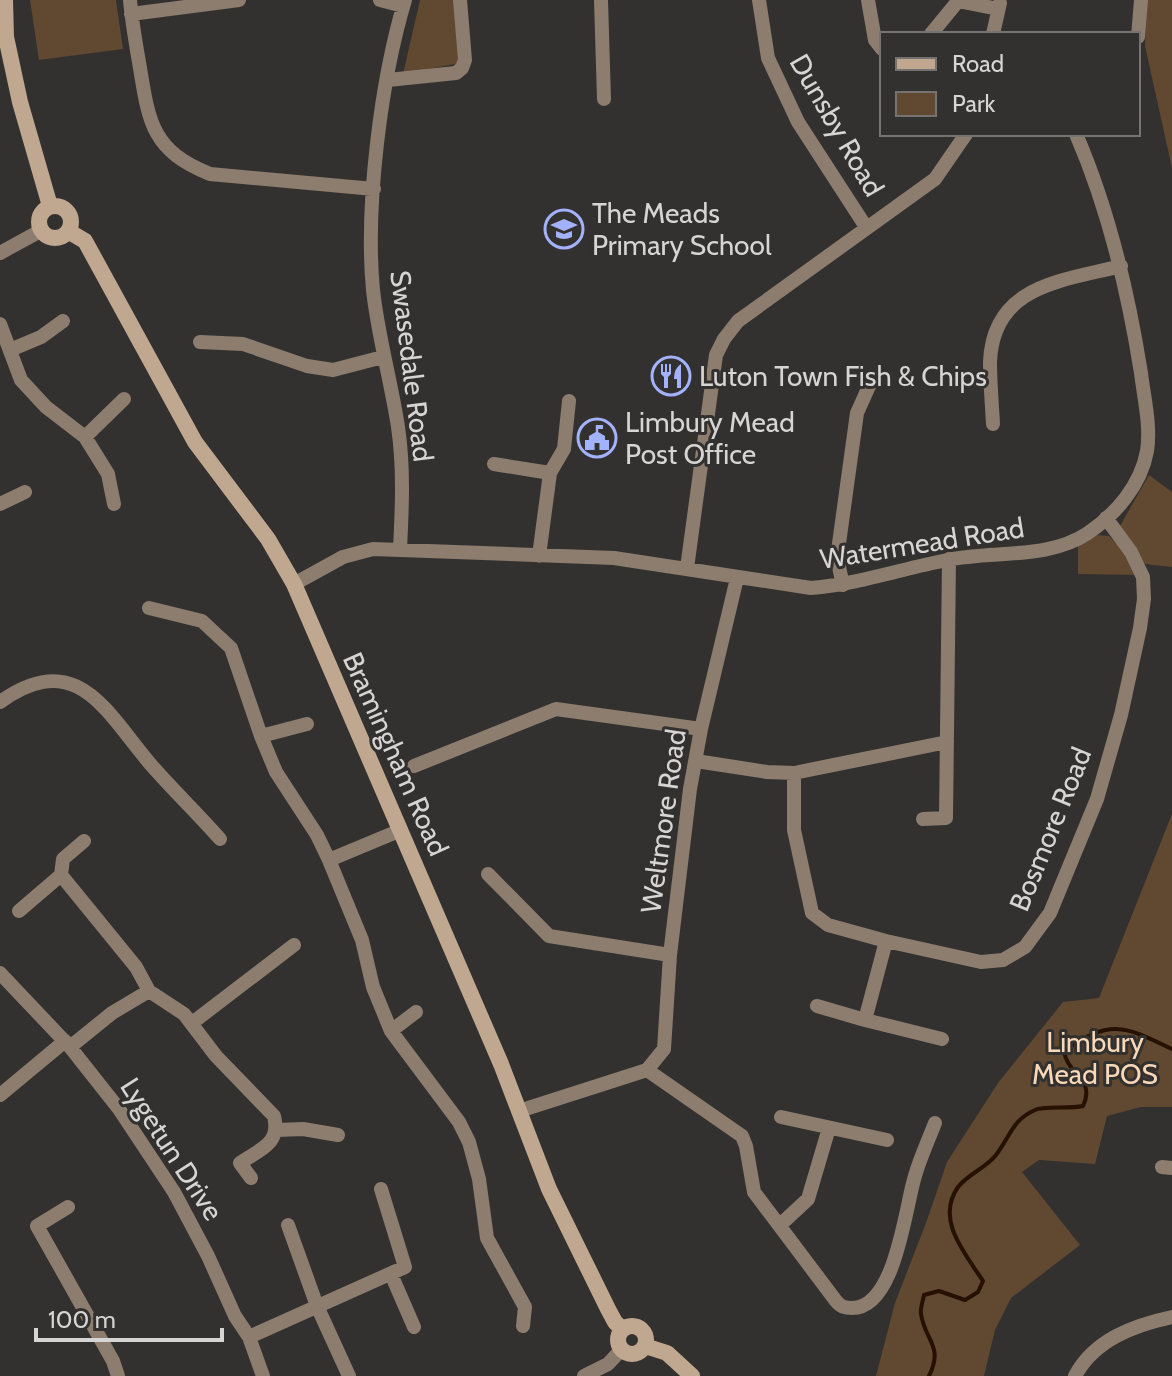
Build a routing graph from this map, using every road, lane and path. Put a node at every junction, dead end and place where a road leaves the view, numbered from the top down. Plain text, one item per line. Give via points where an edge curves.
1 (5, 0) edge
2 (239, 0) edge
3 (380, 0) edge
4 (460, 0) edge
5 (601, 0) edge
6 (759, 0) edge
7 (868, 0) edge
8 (958, 0) edge
9 (1141, 0) edge
10 (404, 3) edge
11 (999, 4) edge
12 (131, 7) edge
13 (933, 32) edge
14 (993, 32) edge
15 (1138, 32) edge
16 (880, 46) edge
17 (388, 80) junction
18 (604, 99) dead end
19 (965, 136) edge
20 (1077, 136) edge
21 (374, 189) junction
22 (50, 206) junction
23 (866, 227) junction
24 (42, 230) junction
25 (68, 231) junction
26 (0, 253) edge
27 (1121, 266) junction
28 (63, 321) dead end
29 (1, 327) edge
30 (200, 342) dead end
31 (10, 350) junction
32 (383, 357) junction
33 (870, 384) dead end
34 (124, 399) dead end
35 (569, 401) dead end
36 (993, 424) dead end
37 (85, 437) junction
38 (494, 464) dead end
39 (550, 473) junction
40 (25, 492) dead end
41 (0, 504) edge
42 (114, 504) dead end
43 (1106, 518) junction
44 (400, 549) junction
45 (539, 556) junction
46 (949, 559) junction
47 (687, 568) junction
48 (737, 578) junction
49 (294, 584) junction
50 (843, 585) junction
51 (149, 608) dead end
52 (0, 702) edge
53 (307, 724) dead end
54 (701, 729) junction
55 (261, 736) junction
56 (947, 742) junction
57 (696, 761) junction
58 (414, 766) dead end
59 (794, 773) junction
60 (923, 819) dead end
61 (401, 830) junction
62 (220, 839) dead end
63 (84, 841) dead end
64 (329, 860) junction
65 (488, 874) dead end
66 (61, 875) junction
67 (19, 911) dead end
68 (886, 941) junction
69 (294, 945) dead end
70 (670, 955) junction
71 (0, 973) edge
72 (149, 991) junction
73 (817, 1006) dead end
74 (416, 1012) dead end
75 (865, 1020) junction
76 (192, 1023) junction
77 (391, 1031) junction
78 (942, 1039) dead end
79 (68, 1044) junction
80 (647, 1070) junction
81 (0, 1095) edge
82 (519, 1111) junction
83 (781, 1117) dead end
84 (935, 1123) dead end
85 (829, 1128) junction
86 (277, 1130) junction
87 (338, 1135) dead end
88 (887, 1140) dead end
89 (251, 1178) dead end
90 (381, 1189) dead end
91 (68, 1207) dead end
92 (288, 1225) dead end
93 (780, 1225) junction
94 (391, 1274) junction
95 (317, 1306) junction
96 (1172, 1317) edge
97 (523, 1326) dead end
98 (414, 1327) dead end
99 (622, 1329) junction
100 (249, 1337) junction
101 (645, 1346) junction
102 (621, 1350) junction
103 (118, 1376) edge
104 (263, 1376) edge
105 (349, 1376) edge
106 (584, 1376) edge
107 (692, 1376) edge
108 (1075, 1376) edge

1 - 22 street via 6,37 20,102
2 - 12 street
3 - 10 street
4 - 17 street via 462,68
5 - 18 street
6 - 23 street, Dunsby Road via 768,58 798,122
7 - 16 street
8 - 11 street
8 - 13 street
9 - 15 street
10 - 17 street, Swasedale Road
11 - 14 street
12 - 21 street via 148,120 186,165 210,174
17 - 21 street, Swasedale Road
19 - 23 street via 935,179
20 - 27 street, Watermead Road
21 - 32 street, Swasedale Road via 373,285
22 - 24 street via 40,216
22 - 25 street via 68,212
23 - 47 street via 738,321 724,339 708,403
24 - 25 street via 55,237
24 - 26 street
25 - 49 street, Bramingham Road via 85,241 195,442 268,539
27 - 36 street via 1040,287 1020,297 1004,316 990,361
27 - 43 street, Watermead Road via 1133,321 1147,451 1134,485
28 - 31 street
29 - 31 street
30 - 32 street via 243,344 333,370
31 - 37 street via 21,380 33,394
32 - 44 street, Swasedale Road via 399,440
33 - 50 street via 857,413 837,558
34 - 37 street
35 - 39 street via 564,449
37 - 42 street via 108,474
38 - 39 street
39 - 45 street
40 - 41 street
43 - 46 street, Watermead Road via 1064,546
43 - 68 street, Bosmore Road via 1143,577 1140,628 1097,799 1050,913 1025,947 1003,960 981,962
44 - 45 street, Watermead Road
44 - 49 street, Watermead Road via 343,557
45 - 47 street, Watermead Road via 614,558
46 - 50 street, Watermead Road
46 - 56 street
47 - 48 street, Watermead Road
48 - 50 street, Watermead Road via 811,588
48 - 54 street, Weltmore Road
49 - 61 street, Bramingham Road
51 - 55 street via 202,621 231,648
52 - 62 street via 30,685 48,682 83,688 99,699
53 - 55 street
54 - 57 street, Weltmore Road
54 - 58 street via 556,709
55 - 64 street via 276,772
56 - 59 street
56 - 60 street via 946,818
57 - 59 street
57 - 70 street, Weltmore Road
59 - 68 street, Bosmore Road via 794,830 812,913 828,925
61 - 64 street
61 - 82 street, Bramingham Road
63 - 66 street via 63,859
64 - 77 street
65 - 70 street via 549,936
66 - 67 street
66 - 72 street via 136,967
68 - 75 street
69 - 76 street
70 - 80 street, Weltmore Road via 664,1049
71 - 79 street, Lygetun Drive
72 - 76 street
72 - 79 street
73 - 75 street
74 - 77 street
75 - 78 street
76 - 86 street via 274,1116
77 - 97 street via 469,1142 487,1238 525,1307
79 - 81 street
79 - 100 street, Lygetun Drive via 174,1192
80 - 82 street
80 - 93 street via 742,1136 752,1186
82 - 99 street, Bramingham Road via 549,1189
83 - 85 street
84 - 93 street via 891,1267 868,1303 859,1308 840,1306
85 - 88 street
85 - 93 street via 808,1199
86 - 87 street
86 - 89 street via 275,1138 240,1163
90 - 94 street via 405,1267
91 - 103 street via 37,1226
92 - 95 street
94 - 95 street
94 - 98 street
95 - 100 street
95 - 105 street
96 - 108 street via 1115,1336
99 - 101 street via 641,1328
99 - 102 street via 617,1341
100 - 104 street, Lygetun Drive
101 - 102 street via 634,1354
101 - 107 street via 667,1353
102 - 106 street

